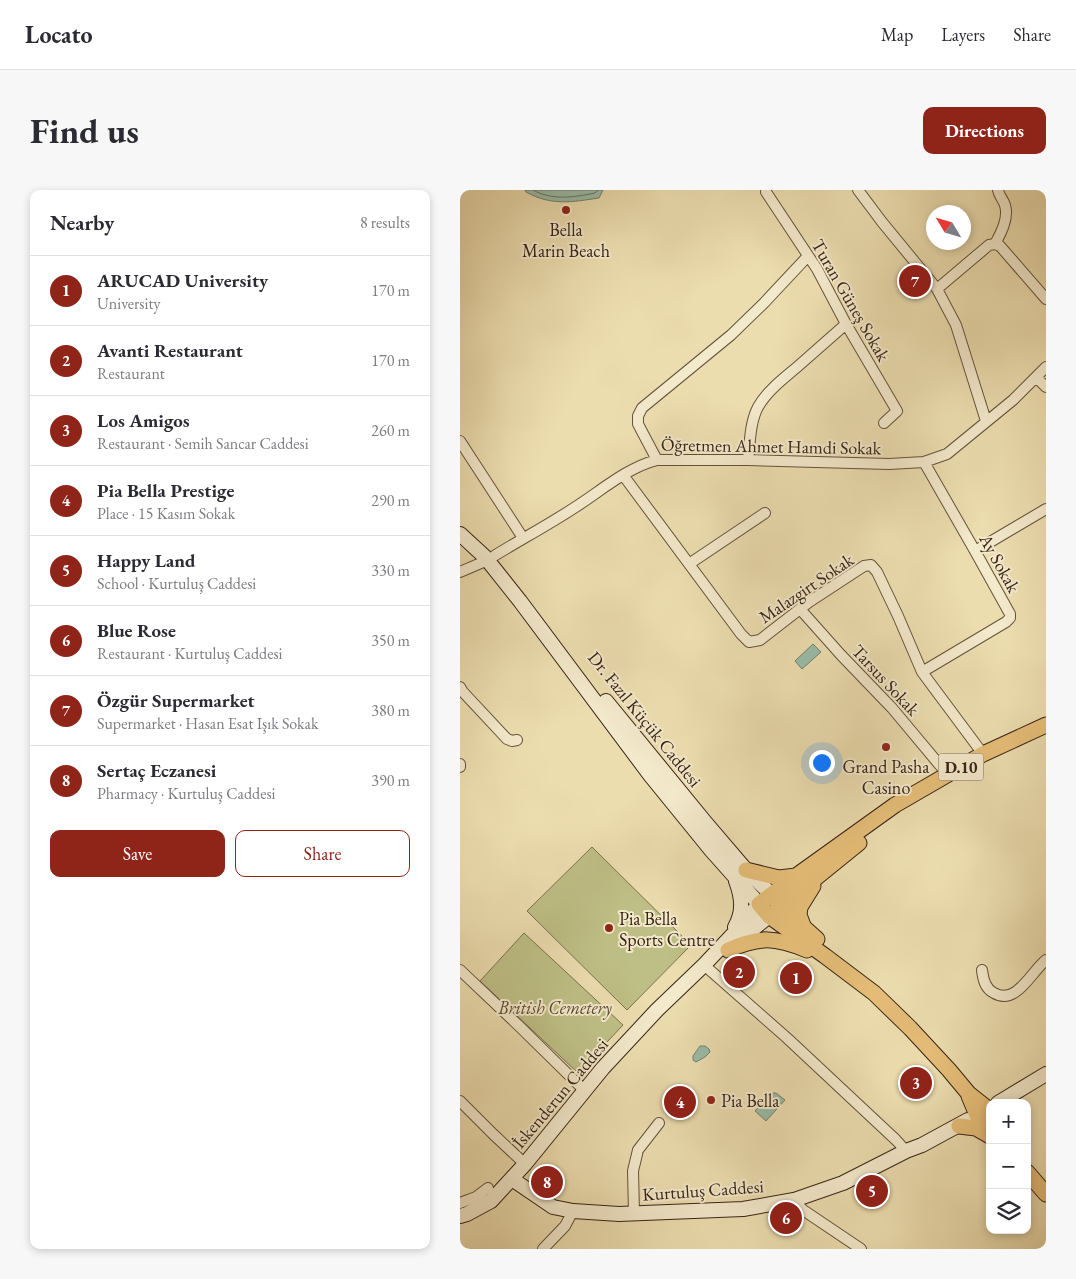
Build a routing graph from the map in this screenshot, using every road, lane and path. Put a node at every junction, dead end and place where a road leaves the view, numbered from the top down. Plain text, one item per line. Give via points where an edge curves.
1 (858, 190) edge
2 (998, 190) edge
3 (766, 192) dead end
4 (995, 244) junction
5 (808, 256) junction
6 (937, 289) junction
7 (1046, 299) edge
8 (846, 324) junction
9 (1046, 367) edge
10 (1036, 377) junction
11 (1046, 387) edge
12 (986, 421) junction
13 (884, 422) dead end
14 (460, 441) edge
15 (657, 460) junction
16 (748, 460) junction
17 (924, 462) junction
18 (623, 475) junction
19 (1046, 509) edge
20 (765, 513) dead end
21 (460, 523) edge
22 (460, 534) edge
23 (523, 538) junction
24 (975, 551) junction
25 (493, 558) junction
26 (689, 564) junction
27 (460, 572) edge
28 (800, 609) junction
29 (922, 672) junction
30 (460, 687) edge
31 (1046, 725) edge
32 (1046, 734) edge
33 (517, 740) dead end
34 (984, 754) junction
35 (948, 775) junction
36 (882, 820) junction
37 (825, 871) junction
38 (741, 875) junction
39 (796, 876) junction
40 (771, 894) junction
41 (759, 904) junction
42 (781, 906) junction
43 (769, 916) junction
44 (804, 929) junction
45 (727, 946) junction
46 (825, 956) junction
47 (1046, 960) edge
48 (704, 965) junction
49 (460, 970) edge
50 (982, 970) dead end
51 (865, 986) junction
52 (1046, 1074) edge
53 (584, 1090) junction
54 (1005, 1099) edge
55 (460, 1101) edge
56 (986, 1107) edge
57 (986, 1110) edge
58 (659, 1123) dead end
59 (959, 1126) junction
60 (986, 1134) edge
61 (906, 1151) junction
62 (525, 1164) junction
63 (1031, 1177) edge
64 (512, 1180) junction
65 (488, 1188) dead end
66 (1046, 1194) edge
67 (794, 1200) junction
68 (460, 1203) edge
69 (572, 1211) junction
70 (634, 1214) junction
71 (460, 1216) edge
72 (543, 1249) edge
73 (861, 1249) edge

1 - 6 street
2 - 4 street via 1006,214
3 - 5 street, Turan Güneş Sokak
4 - 6 street
4 - 7 street
5 - 8 street, Turan Güneş Sokak
5 - 15 street via 731,335 642,408 638,424
6 - 12 street via 956,325
8 - 13 street, Turan Güneş Sokak via 898,412
8 - 16 street via 778,384 758,407 750,434
9 - 10 street, Öğretmen Ahmet Hamdi Sokak
10 - 11 street
10 - 12 street, Öğretmen Ahmet Hamdi Sokak
12 - 17 street, Öğretmen Ahmet Hamdi Sokak via 947,454
14 - 23 street
15 - 16 street, Öğretmen Ahmet Hamdi Sokak
15 - 18 street, Öğretmen Ahmet Hamdi Sokak via 644,463
16 - 17 street, Öğretmen Ahmet Hamdi Sokak
17 - 24 street, Ay Sokak
18 - 23 street, Öğretmen Ahmet Hamdi Sokak
18 - 26 street, Malazgirt Sokak
19 - 24 street
20 - 26 street
21 - 25 street, Dr. Fazıl Küçük Caddesi
22 - 25 street
23 - 25 street, Öğretmen Ahmet Hamdi Sokak
24 - 29 street, Ay Sokak via 1010,618
25 - 27 street, Öğretmen Ahmet Hamdi Sokak
25 - 38 street, Dr. Fazıl Küçük Caddesi
25 - 38 street, Dr. Fazıl Küçük Caddesi via 624,741 678,810
26 - 28 street, Malazgirt Sokak via 749,642 760,640
28 - 29 street, Malazgirt Sokak via 864,566 871,565
28 - 35 street, Tarsus Sokak via 892,708
29 - 34 street, Malazgirt Sokak
30 - 33 street via 507,739
31 - 34 main road, D.10
32 - 36 main road, D.10 via 985,762
34 - 35 main road, D.10
35 - 36 main road, D.10 via 895,805
36 - 37 main road, D.10
36 - 39 main road, D.10
37 - 42 main road, D.10
37 - 44 main road via 800,907
38 - 39 main road
38 - 40 street, Dr. Fazıl Küçük Caddesi
38 - 41 street, Dr. Fazıl Küçük Caddesi
38 - 45 street via 742,907
39 - 40 main road, D.10
40 - 41 main road, D.10
40 - 42 main road
41 - 43 main road
41 - 45 street
42 - 43 main road
42 - 44 main road
43 - 45 street
43 - 46 main road
44 - 51 main road via 831,950
45 - 46 main road via 768,939 787,942
45 - 48 street, İskenderun Caddesi
46 - 51 main road
47 - 50 street via 1017,992 1006,997 989,990
48 - 53 street, İskenderun Caddesi via 657,1010
48 - 61 street via 787,1038
49 - 53 street
51 - 56 main road via 910,1028 969,1094
52 - 54 street
53 - 62 street, İskenderun Caddesi
55 - 62 street
57 - 59 street, Kurtuluş Caddesi
58 - 70 street via 638,1150 633,1171
59 - 60 main road via 976,1128
59 - 61 street, Kurtuluş Caddesi
61 - 67 street, Kurtuluş Caddesi via 842,1183
62 - 64 street, İskenderun Caddesi
63 - 66 main road
64 - 69 street, Kurtuluş Caddesi via 553,1207
64 - 71 street, İskenderun Caddesi via 491,1201
65 - 68 street
67 - 70 street, Kurtuluş Caddesi via 743,1209
67 - 73 street via 803,1210
69 - 70 street, Kurtuluş Caddesi
69 - 72 street via 564,1226

